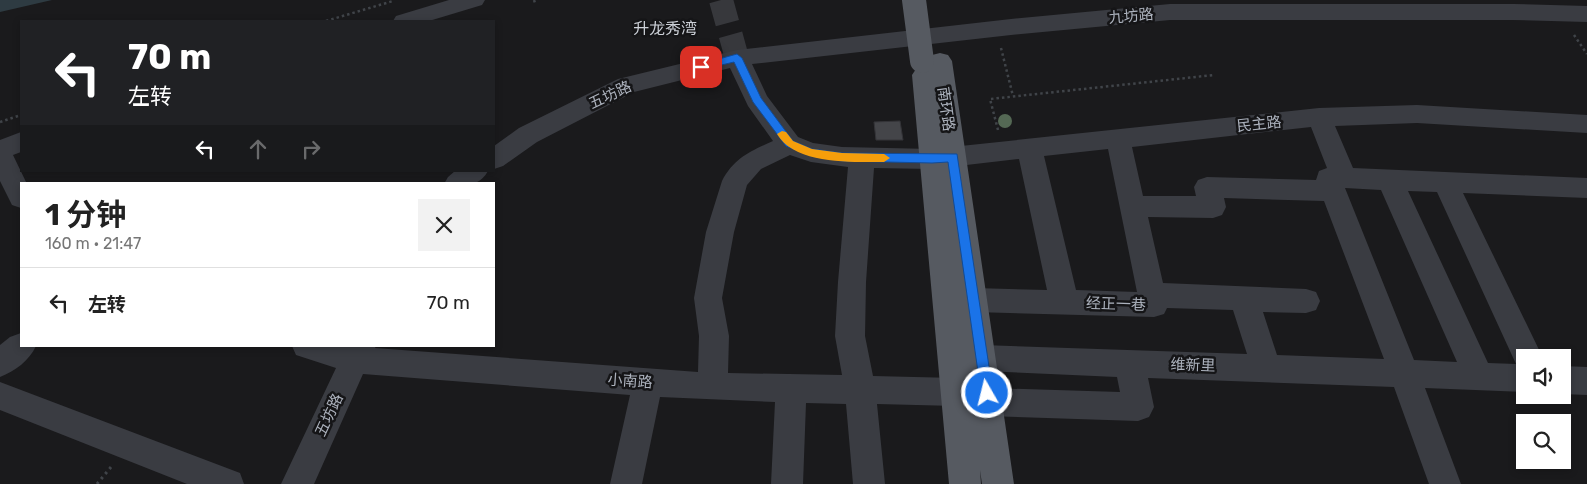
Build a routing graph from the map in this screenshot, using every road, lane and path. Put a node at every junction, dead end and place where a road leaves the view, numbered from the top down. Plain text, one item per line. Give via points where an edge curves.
1 (396, 0) edge
2 (474, 0) edge
3 (914, 0) edge
4 (931, 0) edge
5 (1297, 6) edge
6 (1509, 6) edge
7 (1587, 14) edge
8 (329, 20) edge
9 (407, 20) edge
10 (995, 28) junction
11 (737, 58) junction
12 (931, 61) junction
13 (1214, 75) dead end
14 (1014, 96) junction
15 (20, 115) edge
16 (1319, 118) junction
17 (0, 122) edge
18 (1587, 125) edge
19 (1118, 139) junction
20 (20, 142) edge
21 (789, 144) junction
22 (0, 150) edge
23 (1017, 150) junction
24 (0, 154) edge
25 (495, 158) edge
26 (862, 158) junction
27 (943, 158) junction
28 (1390, 180) junction
29 (1445, 182) junction
30 (1339, 185) junction
31 (1587, 188) edge
32 (20, 196) edge
33 (1132, 206) junction
34 (1152, 295) junction
35 (1244, 299) junction
36 (974, 300) junction
37 (1306, 302) dead end
38 (1064, 303) junction
39 (20, 347) edge
40 (314, 347) edge
41 (1524, 349) edge
42 (358, 353) edge
43 (982, 358) junction
44 (0, 363) edge
45 (1130, 363) junction
46 (1266, 368) junction
47 (1404, 373) junction
48 (1479, 376) junction
49 (1516, 378) edge
50 (1571, 380) edge
51 (1587, 381) edge
52 (648, 382) junction
53 (713, 386) junction
54 (791, 388) junction
55 (860, 390) junction
56 (956, 392) junction
57 (0, 396) edge
58 (988, 402) junction
59 (228, 484) edge
60 (297, 484) edge
61 (626, 484) edge
62 (788, 484) edge
63 (869, 484) edge
64 (965, 484) edge
65 (998, 484) edge
66 (1445, 484) edge

1 - 8 path
2 - 9 street
3 - 12 main road, bridge
4 - 12 main road
5 - 6 street, 九坊路
5 - 10 street, 九坊路 via 1170,12
6 - 7 street, 九坊路
10 - 11 street, 九坊路
10 - 14 path
11 - 21 street via 757,100
11 - 25 street, 五坊路 via 627,85 528,135
12 - 27 main road, 南环路
13 - 14 path
14 - 23 path via 990,98
15 - 17 path
16 - 18 street, 民主路 via 1417,114
16 - 19 street, 民主路
16 - 30 street
19 - 23 street, 民主路
19 - 33 street
20 - 22 street
21 - 26 street, 民主路 via 827,156
21 - 53 street via 752,162 735,181 720,232 708,298 714,336
23 - 27 street, 民主路
23 - 38 street
24 - 32 street
26 - 27 street, 民主路
26 - 55 street via 850,336
27 - 36 main road, 南环路
27 - 56 main road, 南环路
28 - 29 street
28 - 30 street
28 - 48 street
29 - 31 street
29 - 41 street
30 - 33 street via 1207,187 1213,207
30 - 47 street
33 - 34 street
34 - 35 street, 经正一巷
34 - 38 street, 经正一巷 via 1154,305
35 - 37 street, 经正一巷
35 - 46 street
36 - 38 street, 经正一巷
36 - 43 main road, 南环路
39 - 44 street
40 - 42 street, 小南路
42 - 52 street, 小南路
42 - 60 street, 五坊路
43 - 45 street, 维新里
43 - 58 main road, 南环路
45 - 46 street, 维新里
45 - 58 street via 1138,407
46 - 47 street, 维新里
47 - 48 street, 维新里
47 - 66 street
48 - 49 street, 维新里
50 - 51 street
52 - 53 street, 小南路
52 - 61 street
53 - 54 street, 小南路
54 - 55 street, 小南路
54 - 62 street
55 - 56 street, 小南路
55 - 63 street
56 - 64 main road, 南环路
57 - 59 street
58 - 65 main road, 南环路

